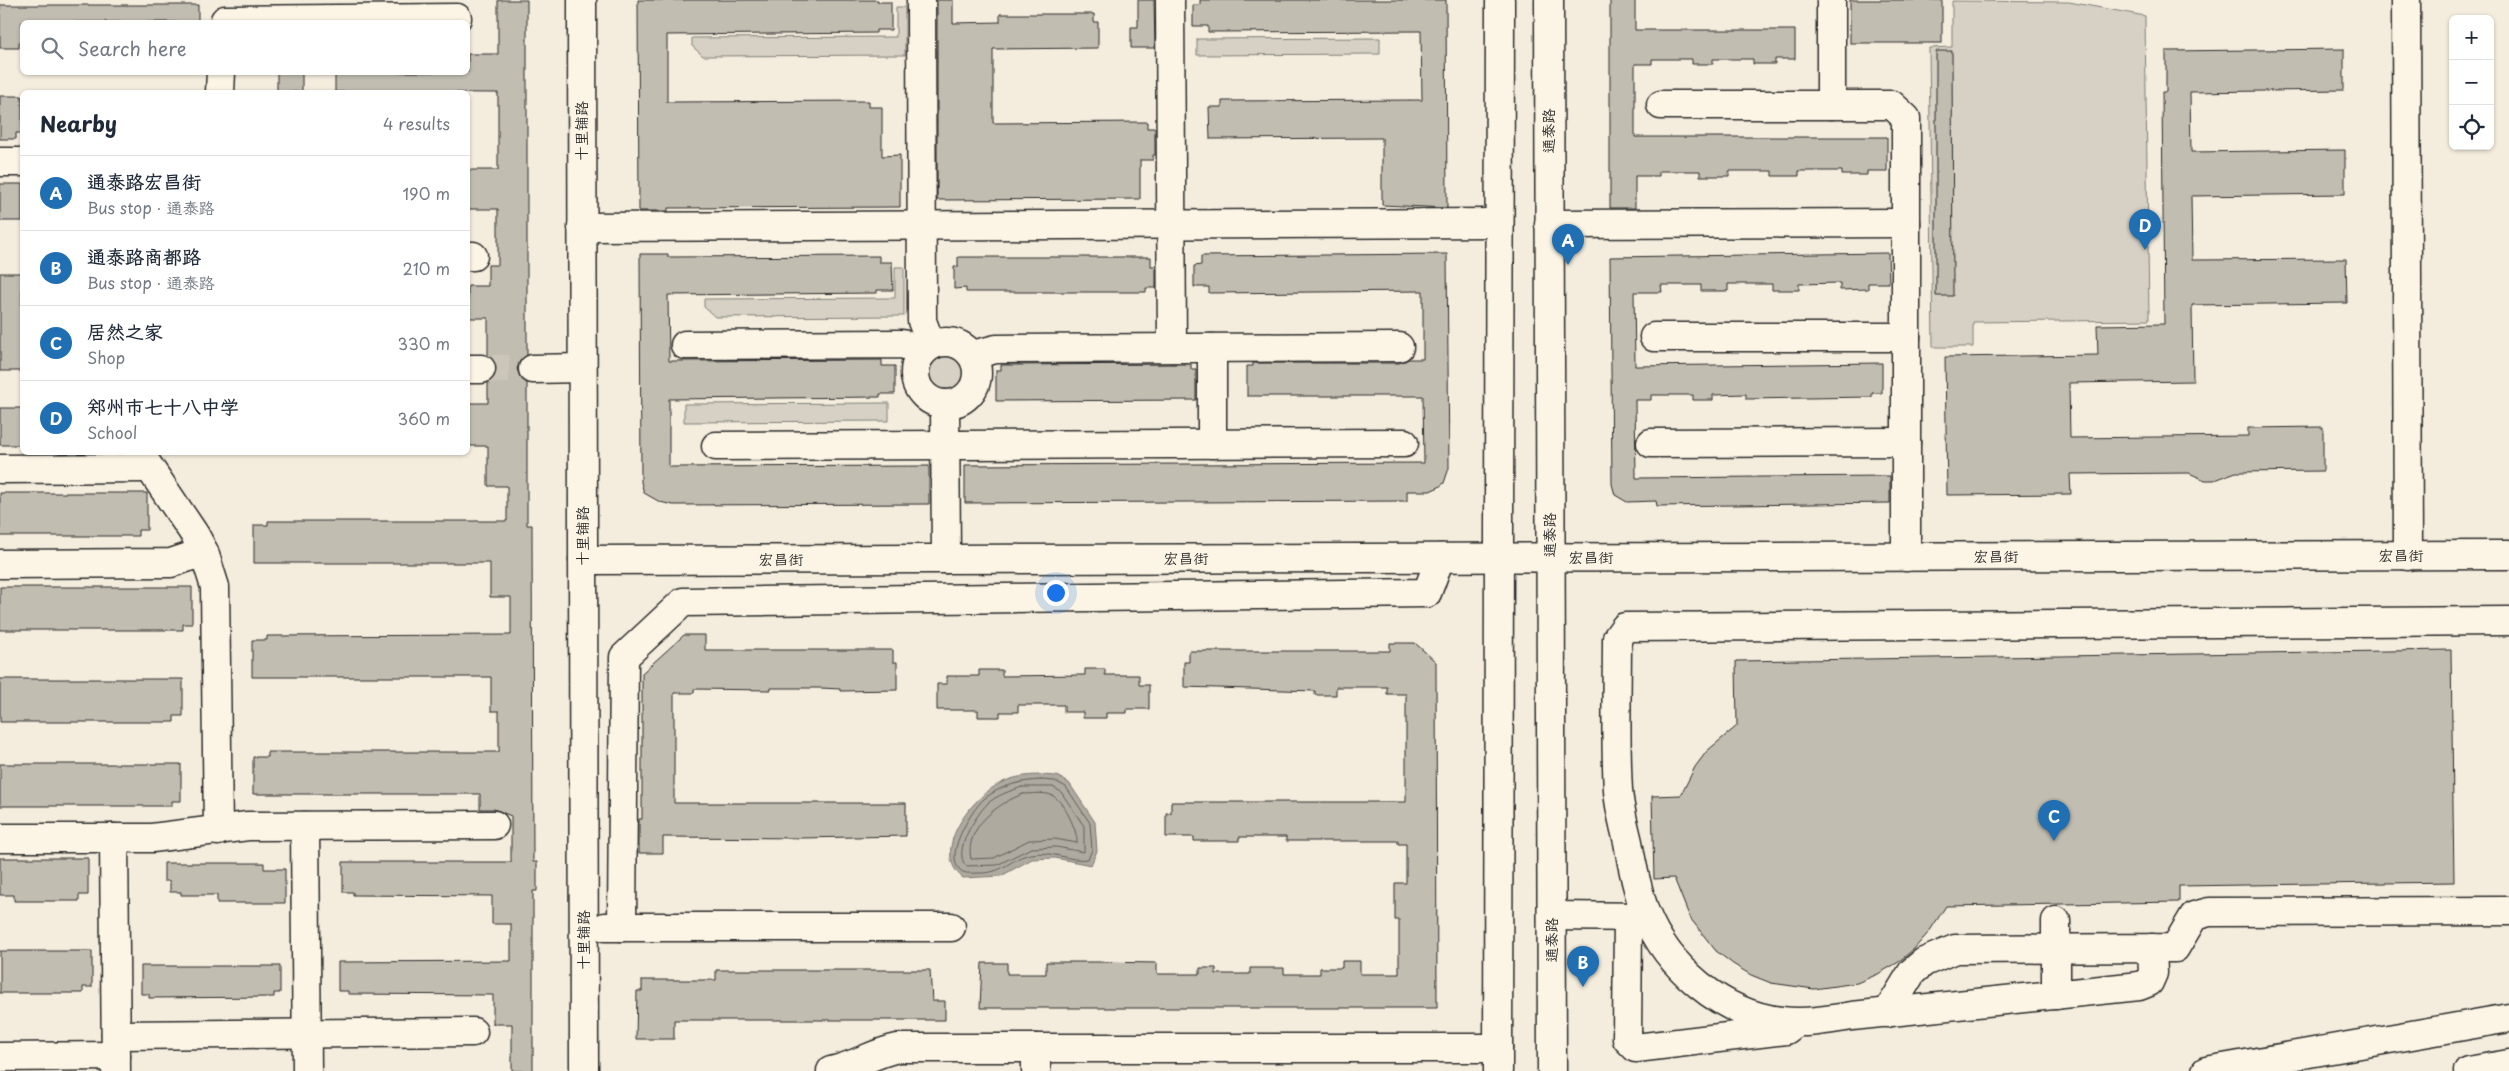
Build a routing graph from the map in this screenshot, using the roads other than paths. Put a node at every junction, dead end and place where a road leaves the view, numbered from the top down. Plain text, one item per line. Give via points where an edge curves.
1 (582, 0) edge
2 (921, 0) edge
3 (1170, 0) edge
4 (1500, 0) edge
5 (1550, 0) edge
6 (1831, 0) edge
7 (2406, 0) edge
8 (225, 14) edge
9 (457, 18) dead end
10 (221, 75) edge
11 (220, 90) edge
12 (1661, 105) dead end
13 (1831, 105) junction
14 (0, 162) edge
15 (20, 162) edge
16 (1499, 223) junction
17 (1906, 223) junction
18 (1172, 224) junction
19 (1549, 224) junction
20 (922, 226) junction
21 (582, 227) junction
22 (1906, 337) junction
23 (1654, 338) dead end
24 (685, 346) dead end
25 (1399, 346) dead end
26 (927, 348) junction
27 (1172, 348) junction
28 (1212, 348) junction
29 (972, 355) junction
30 (582, 368) junction
31 (533, 369) tunnel mouth
32 (945, 404) junction
33 (1906, 442) junction
34 (1404, 443) dead end
35 (1651, 443) dead end
36 (1212, 444) junction
37 (945, 445) junction
38 (716, 446) dead end
39 (144, 460) edge
40 (0, 469) edge
41 (204, 552) junction
42 (2408, 556) junction
43 (2509, 556) edge
44 (1906, 557) junction
45 (1440, 558) junction
46 (1498, 558) junction
47 (1550, 558) junction
48 (946, 559) junction
49 (1158, 559) junction
50 (583, 560) junction
51 (0, 564) edge
52 (1159, 596) junction
53 (2509, 621) edge
54 (494, 825) dead end
55 (305, 826) junction
56 (218, 830) junction
57 (0, 838) edge
58 (114, 838) junction
59 (2509, 912) edge
60 (1552, 916) junction
61 (1638, 917) junction
62 (2056, 921) dead end
63 (584, 927) junction
64 (622, 927) junction
65 (951, 927) dead end
66 (2056, 948) junction
67 (2152, 948) junction
68 (2056, 996) junction
69 (1887, 1012) junction
70 (2509, 1018) edge
71 (1796, 1022) junction
72 (473, 1032) dead end
73 (306, 1034) junction
74 (116, 1054) edge
75 (0, 1057) edge
76 (1036, 1059) edge
77 (1498, 1059) edge
78 (2509, 1064) edge
79 (307, 1071) edge
80 (584, 1071) edge
81 (831, 1071) edge
82 (1552, 1071) edge
83 (2206, 1071) edge
84 (2468, 1071) edge

1 - 21 street, 十里铺路
2 - 20 street
3 - 18 street
4 - 16 street
5 - 19 street, 通泰路
6 - 13 street
7 - 42 street
8 - 9 street
10 - 11 street
12 - 13 street
13 - 17 street via 1892,105 1906,118
14 - 15 street
16 - 18 street
16 - 46 street
17 - 19 street
17 - 22 street
18 - 20 street
18 - 27 street
19 - 47 street, 通泰路
20 - 21 street
20 - 26 street via 922,321
21 - 30 street, 十里铺路
22 - 23 street
22 - 33 street
24 - 26 street via 902,344
25 - 28 street
26 - 29 street via 949,341 966,348
26 - 32 street via 915,368 919,388 935,402
27 - 28 street
27 - 29 street via 996,349
28 - 36 street
29 - 32 street via 978,372 972,391 955,403
30 - 31 street
30 - 50 street, 十里铺路
32 - 37 street
33 - 35 street
33 - 44 street
34 - 36 street
36 - 37 street
37 - 38 street
37 - 48 street
39 - 40 street
39 - 41 street
41 - 51 street via 171,563
41 - 56 street via 215,588
42 - 43 street, 宏昌街
42 - 44 street, 宏昌街
44 - 47 street, 宏昌街
45 - 46 street, 宏昌街
45 - 49 street, 宏昌街
45 - 52 street via 1427,593
46 - 47 street, 宏昌街
46 - 77 street
47 - 60 street, 通泰路
48 - 49 street, 宏昌街
48 - 50 street, 宏昌街
49 - 52 street
50 - 63 street, 十里铺路
52 - 64 street via 683,602 624,657
53 - 61 street via 1625,627 1617,638 1618,792 1635,880
54 - 55 street
55 - 56 street via 248,826
55 - 73 street
56 - 58 street via 152,838
57 - 58 street
58 - 74 street
59 - 67 street via 2209,912 2194,916 2175,948
60 - 61 street
60 - 82 street, 通泰路
61 - 71 street via 1684,971 1712,995 1744,1012
61 - 71 street via 1627,1039 1636,1048 1786,1030
62 - 66 street
63 - 64 street
63 - 80 street, 十里铺路
64 - 65 street
66 - 67 street
66 - 68 street
66 - 69 street via 1956,949 1924,962 1912,972
67 - 68 street via 2153,974 2149,982 2121,989
68 - 69 street
69 - 71 street via 1816,1023
70 - 83 street
72 - 73 street
73 - 74 street
73 - 79 street
74 - 75 street
76 - 77 street
76 - 81 street via 898,1048
78 - 84 street

